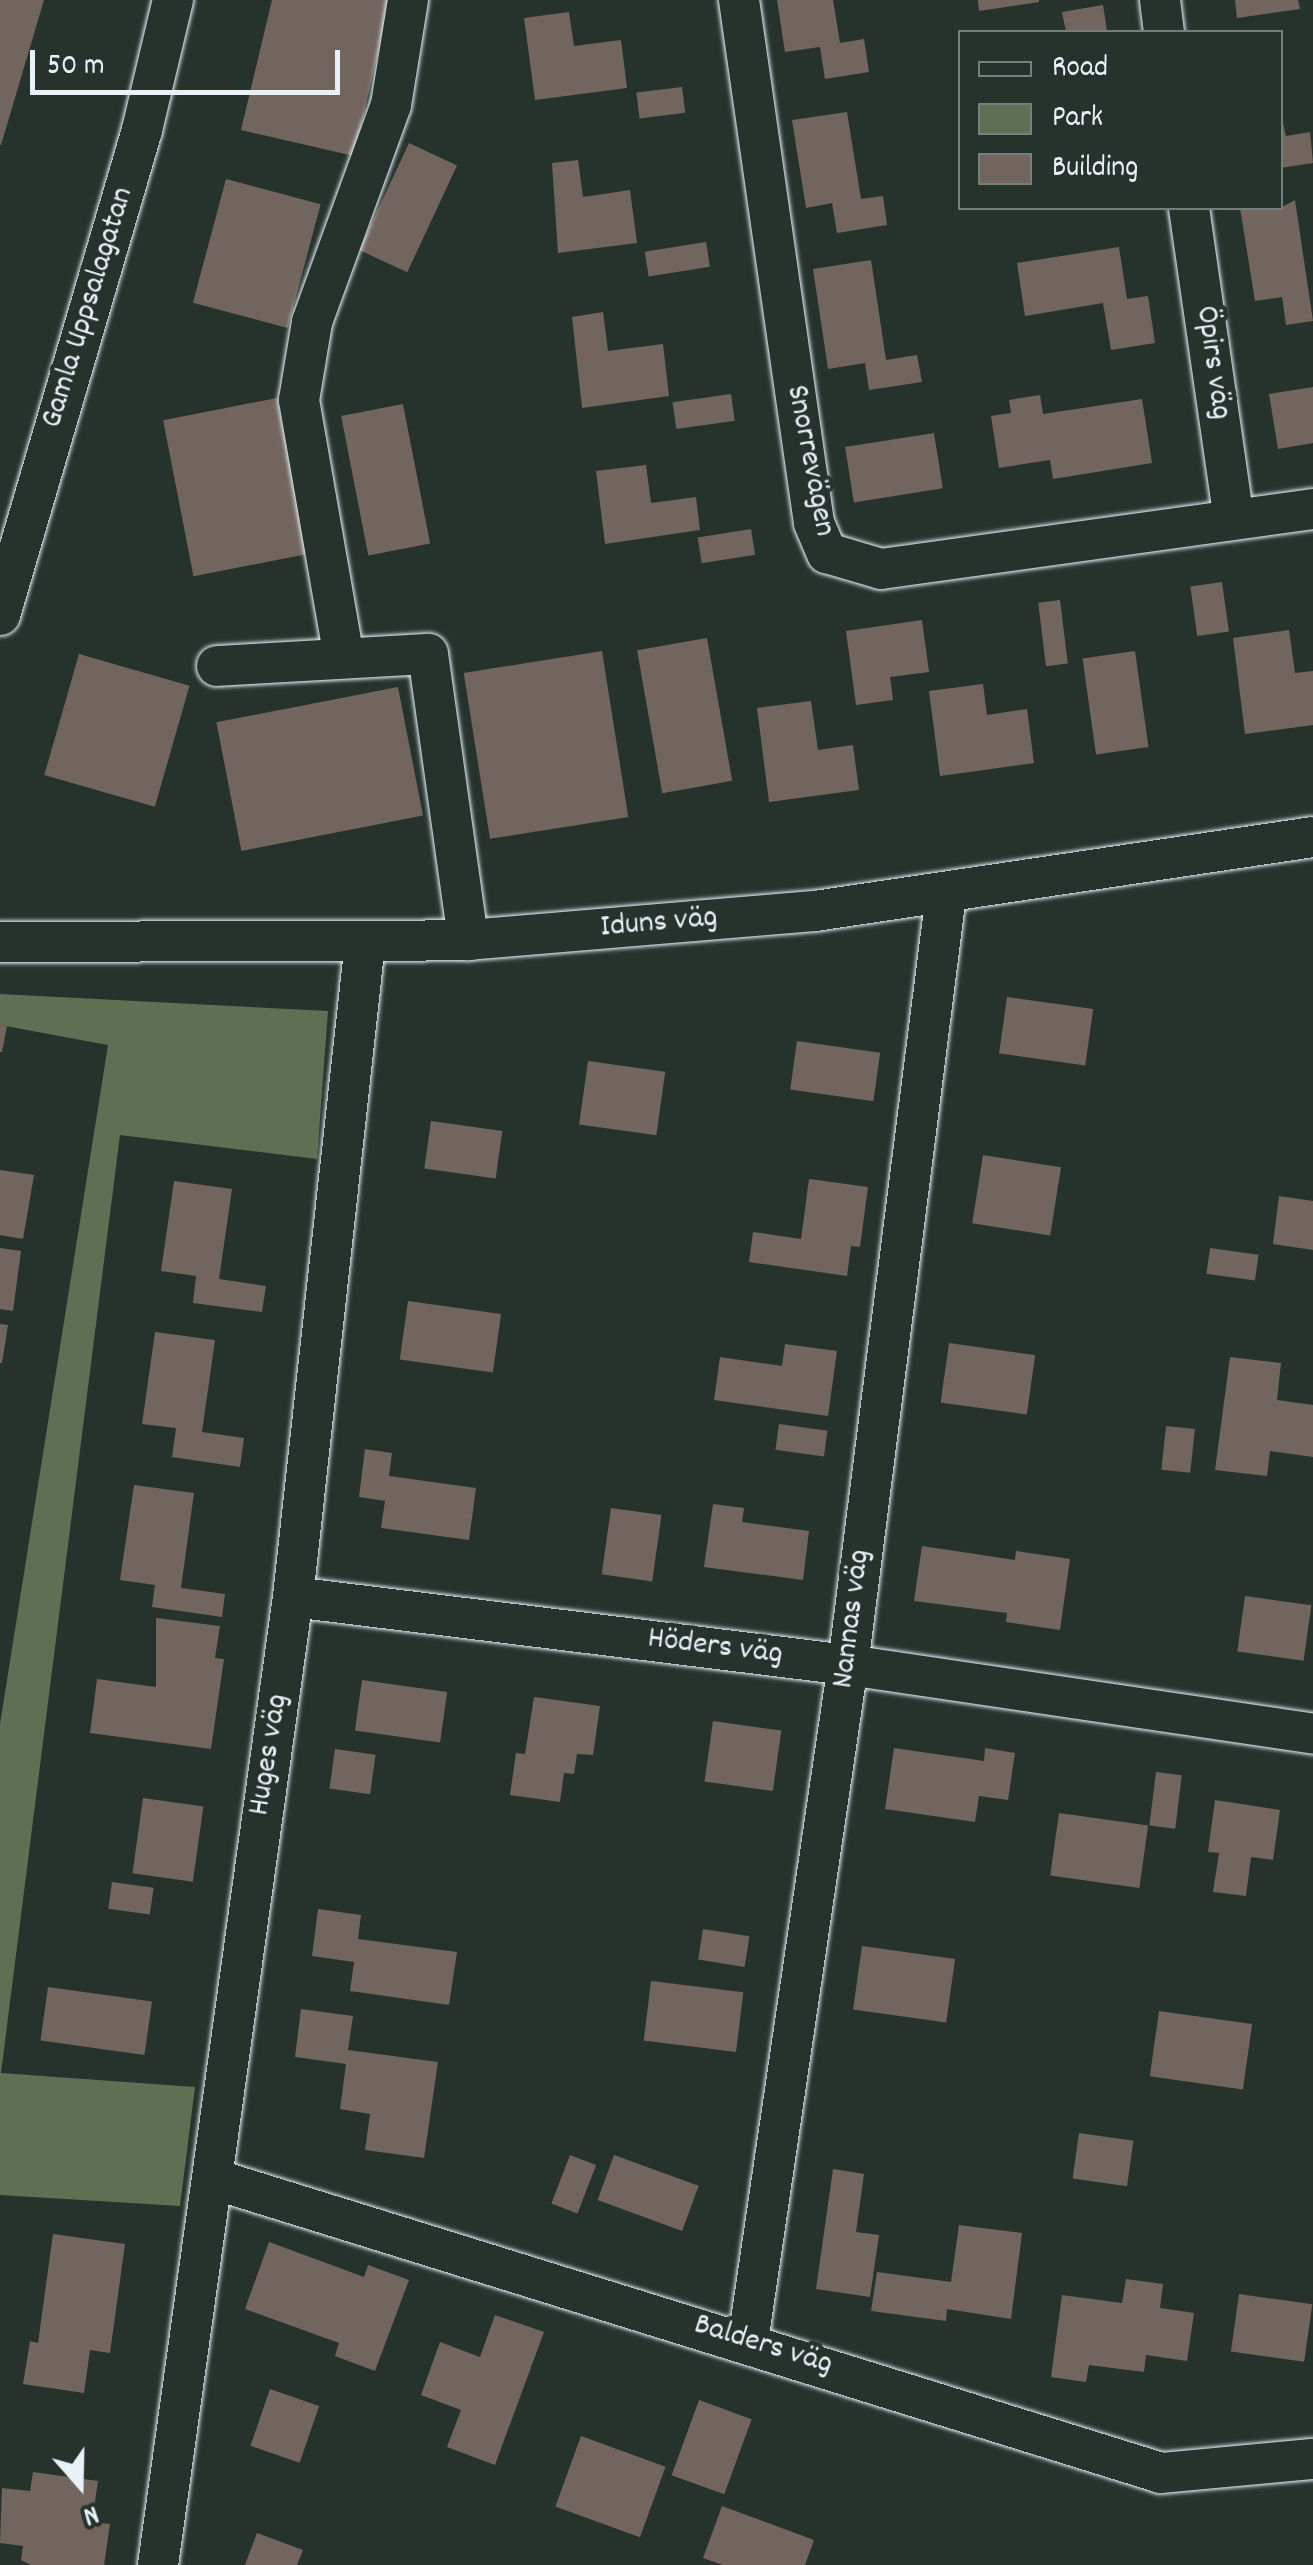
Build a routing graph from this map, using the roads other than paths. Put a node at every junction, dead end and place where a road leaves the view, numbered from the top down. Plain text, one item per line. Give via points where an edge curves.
1 (173, 0) edge
2 (408, 0) edge
3 (738, 0) edge
4 (1160, 0) edge
5 (1164, 30) edge
6 (1190, 210) edge
7 (1313, 509) edge
8 (1234, 519) junction
9 (0, 614) edge
10 (344, 658) junction
11 (217, 666) dead end
12 (1313, 838) edge
13 (946, 895) junction
14 (468, 940) junction
15 (0, 942) edge
16 (365, 943) junction
17 (294, 1597) junction
18 (848, 1664) junction
19 (1313, 1734) edge
20 (217, 2180) junction
21 (748, 2341) junction
22 (1313, 2458) edge
23 (158, 2565) edge

1 - 9 street, Gamla Uppsalagatan via 142,130
2 - 10 street via 391,105 312,322 299,400
3 - 8 street, Snorrevägen via 814,523 827,554 881,569
4 - 5 street
6 - 8 street, Öpirs väg
7 - 8 street, Snorrevägen
10 - 11 street
10 - 14 street via 428,654
12 - 13 street, Iduns väg
13 - 14 street, Iduns väg
13 - 18 street, Nannas väg
14 - 16 street, Iduns väg
15 - 16 street, Iduns väg
16 - 17 street, Huges väg
17 - 18 street, Höders väg
17 - 20 street, Huges väg via 234,1992
18 - 19 street, Höders väg
18 - 21 street, Nannas väg
20 - 21 street, Balders väg
20 - 23 street, Huges väg
21 - 22 street, Balders väg via 1161,2473

